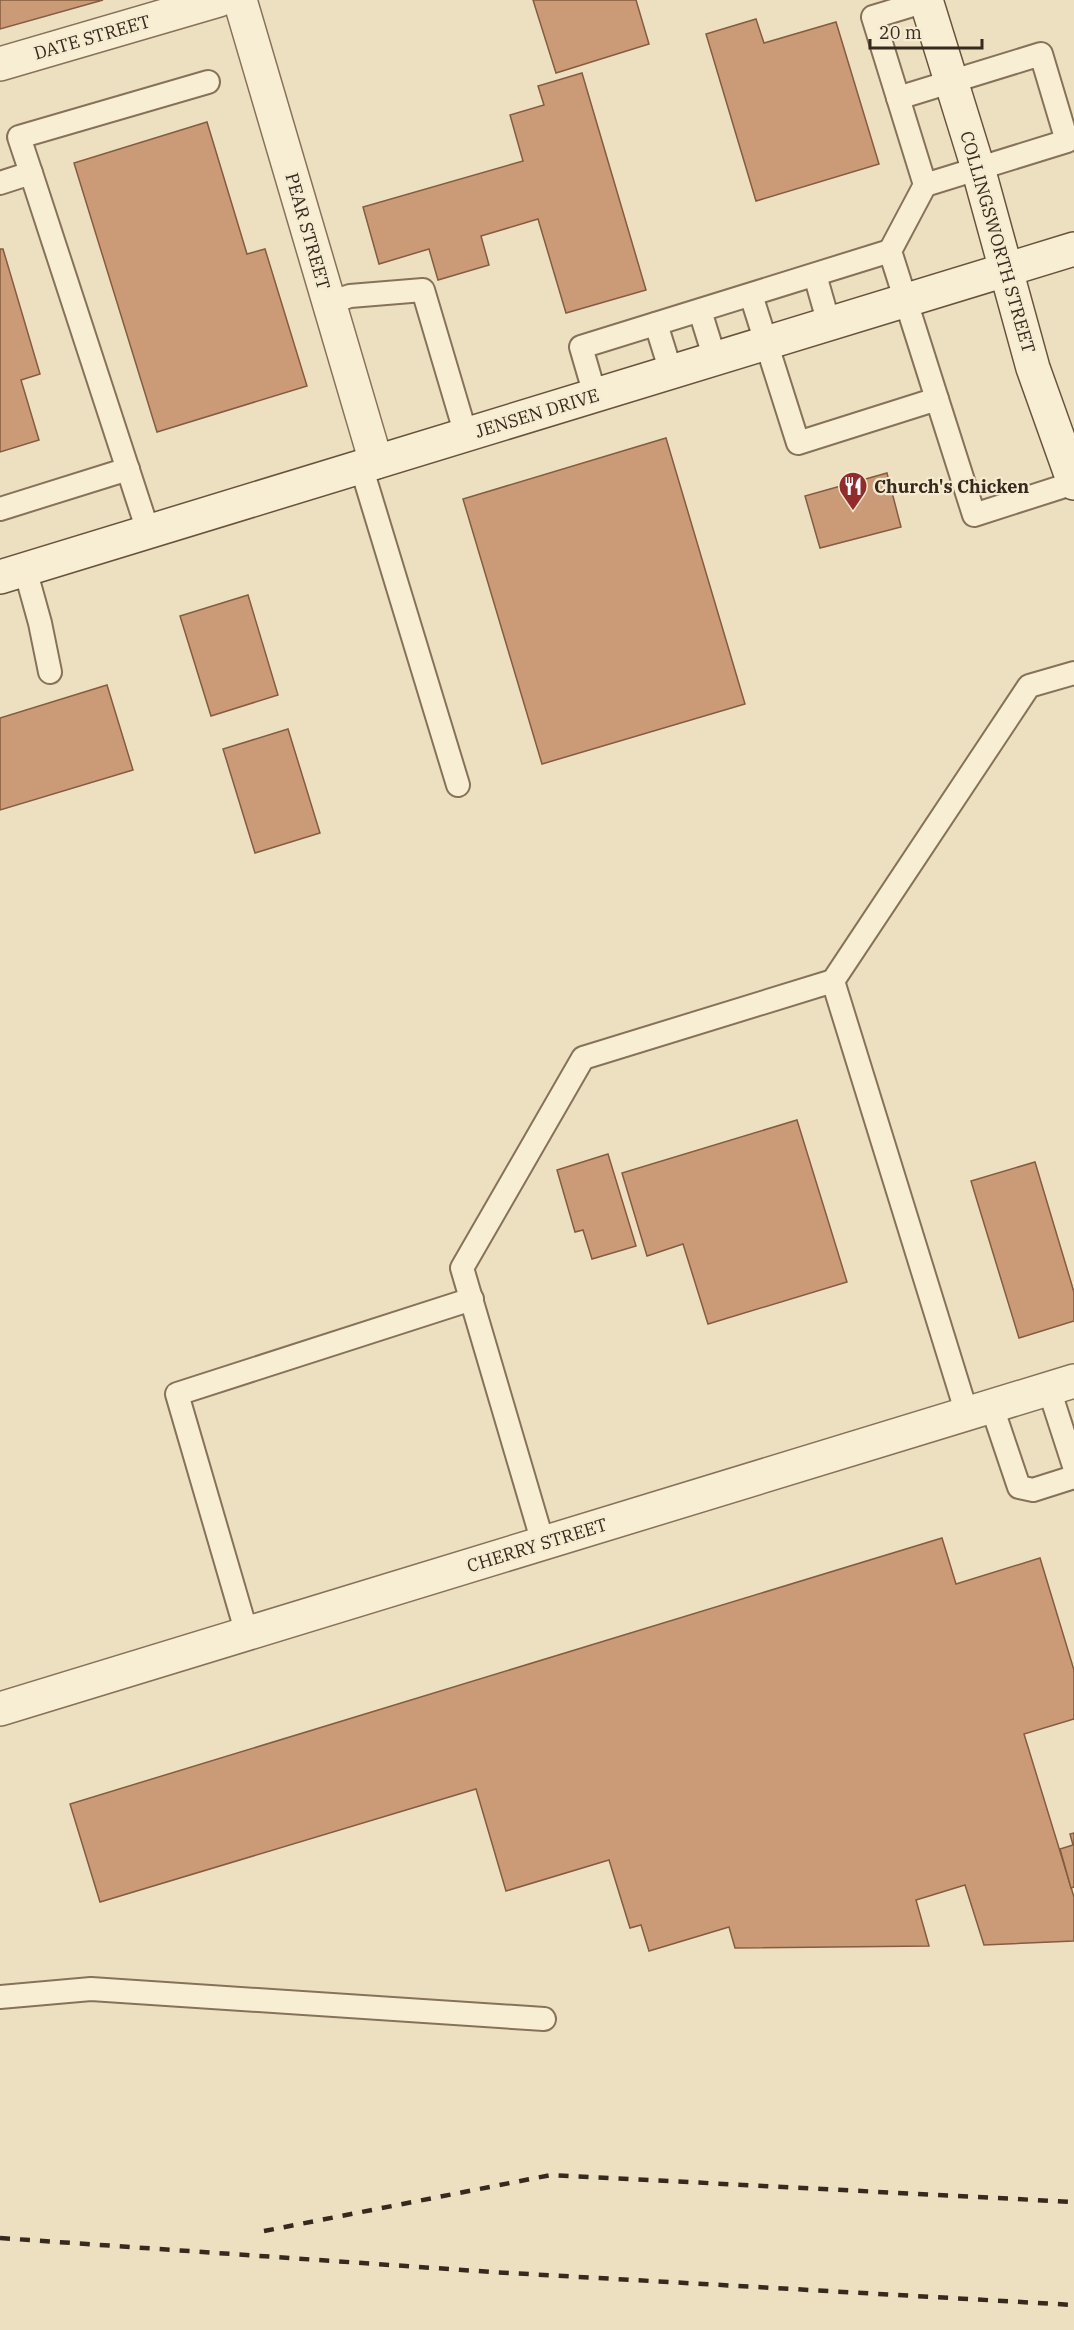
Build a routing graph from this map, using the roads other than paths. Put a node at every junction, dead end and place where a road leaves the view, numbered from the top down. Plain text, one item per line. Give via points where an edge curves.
1 (219, 0) edge
2 (240, 0) edge
3 (927, 0) edge
4 (0, 64) edge
5 (208, 82) dead end
6 (952, 82) junction
7 (898, 98) junction
8 (1071, 142) edge
9 (978, 168) junction
10 (31, 173) junction
11 (0, 183) edge
12 (925, 184) junction
13 (1074, 249) edge
14 (890, 251) junction
15 (1006, 270) junction
16 (815, 275) junction
17 (751, 295) junction
18 (905, 301) junction
19 (329, 303) junction
20 (700, 310) junction
21 (656, 324) junction
22 (829, 324) junction
23 (766, 343) junction
24 (715, 359) junction
25 (671, 372) junction
26 (595, 395) junction
27 (937, 399) junction
28 (466, 435) junction
29 (368, 464) junction
30 (128, 469) junction
31 (1074, 483) edge
32 (0, 509) edge
33 (148, 531) junction
34 (13, 573) edge
35 (50, 672) dead end
36 (1074, 673) edge
37 (458, 785) dead end
38 (833, 981) junction
39 (472, 1299) junction
40 (1061, 1385) edge
41 (979, 1410) junction
42 (1074, 1466) edge
43 (1074, 1477) edge
44 (543, 1543) junction
45 (247, 1634) junction
46 (0, 1709) edge
47 (0, 1997) edge
48 (544, 2019) dead end

1 - 4 street, DATE STREET
2 - 19 street, PEAR STREET
3 - 6 street, COLLINGSWORTH STREET
3 - 7 lane via 873,17
5 - 10 lane via 19,137
6 - 7 lane
6 - 8 lane via 1041,54
6 - 9 street, COLLINGSWORTH STREET
7 - 12 lane
8 - 9 lane
9 - 12 lane
9 - 15 street, COLLINGSWORTH STREET
10 - 11 lane
10 - 30 lane
12 - 14 lane
13 - 15 street, JENSEN DRIVE
14 - 16 lane
14 - 18 lane
15 - 18 street, JENSEN DRIVE
15 - 31 street, COLLINGSWORTH STREET via 1033,368
16 - 17 lane
16 - 22 lane
17 - 20 lane
17 - 23 lane
18 - 22 street, JENSEN DRIVE
18 - 27 lane
19 - 28 lane via 350,296 423,290
19 - 29 street, PEAR STREET
20 - 21 lane
20 - 24 lane
21 - 25 lane
21 - 26 lane via 581,347
22 - 23 street, JENSEN DRIVE
23 - 24 street, JENSEN DRIVE
23 - 27 lane via 798,444
24 - 25 street, JENSEN DRIVE
25 - 26 street, JENSEN DRIVE
26 - 28 street, JENSEN DRIVE
27 - 31 lane via 974,515
28 - 29 street, JENSEN DRIVE
29 - 33 street, JENSEN DRIVE
29 - 37 lane
30 - 32 lane
30 - 33 lane
33 - 34 street, JENSEN DRIVE
34 - 35 lane via 40,623
36 - 38 lane via 1029,686
38 - 39 lane via 583,1058 462,1268
38 - 41 lane
39 - 44 lane
39 - 45 lane via 177,1394
40 - 41 street, CHERRY STREET
40 - 42 lane
41 - 43 lane via 1019,1487 1033,1490
41 - 44 street, CHERRY STREET
44 - 45 street, CHERRY STREET
45 - 46 street, CHERRY STREET
47 - 48 lane via 91,1989

